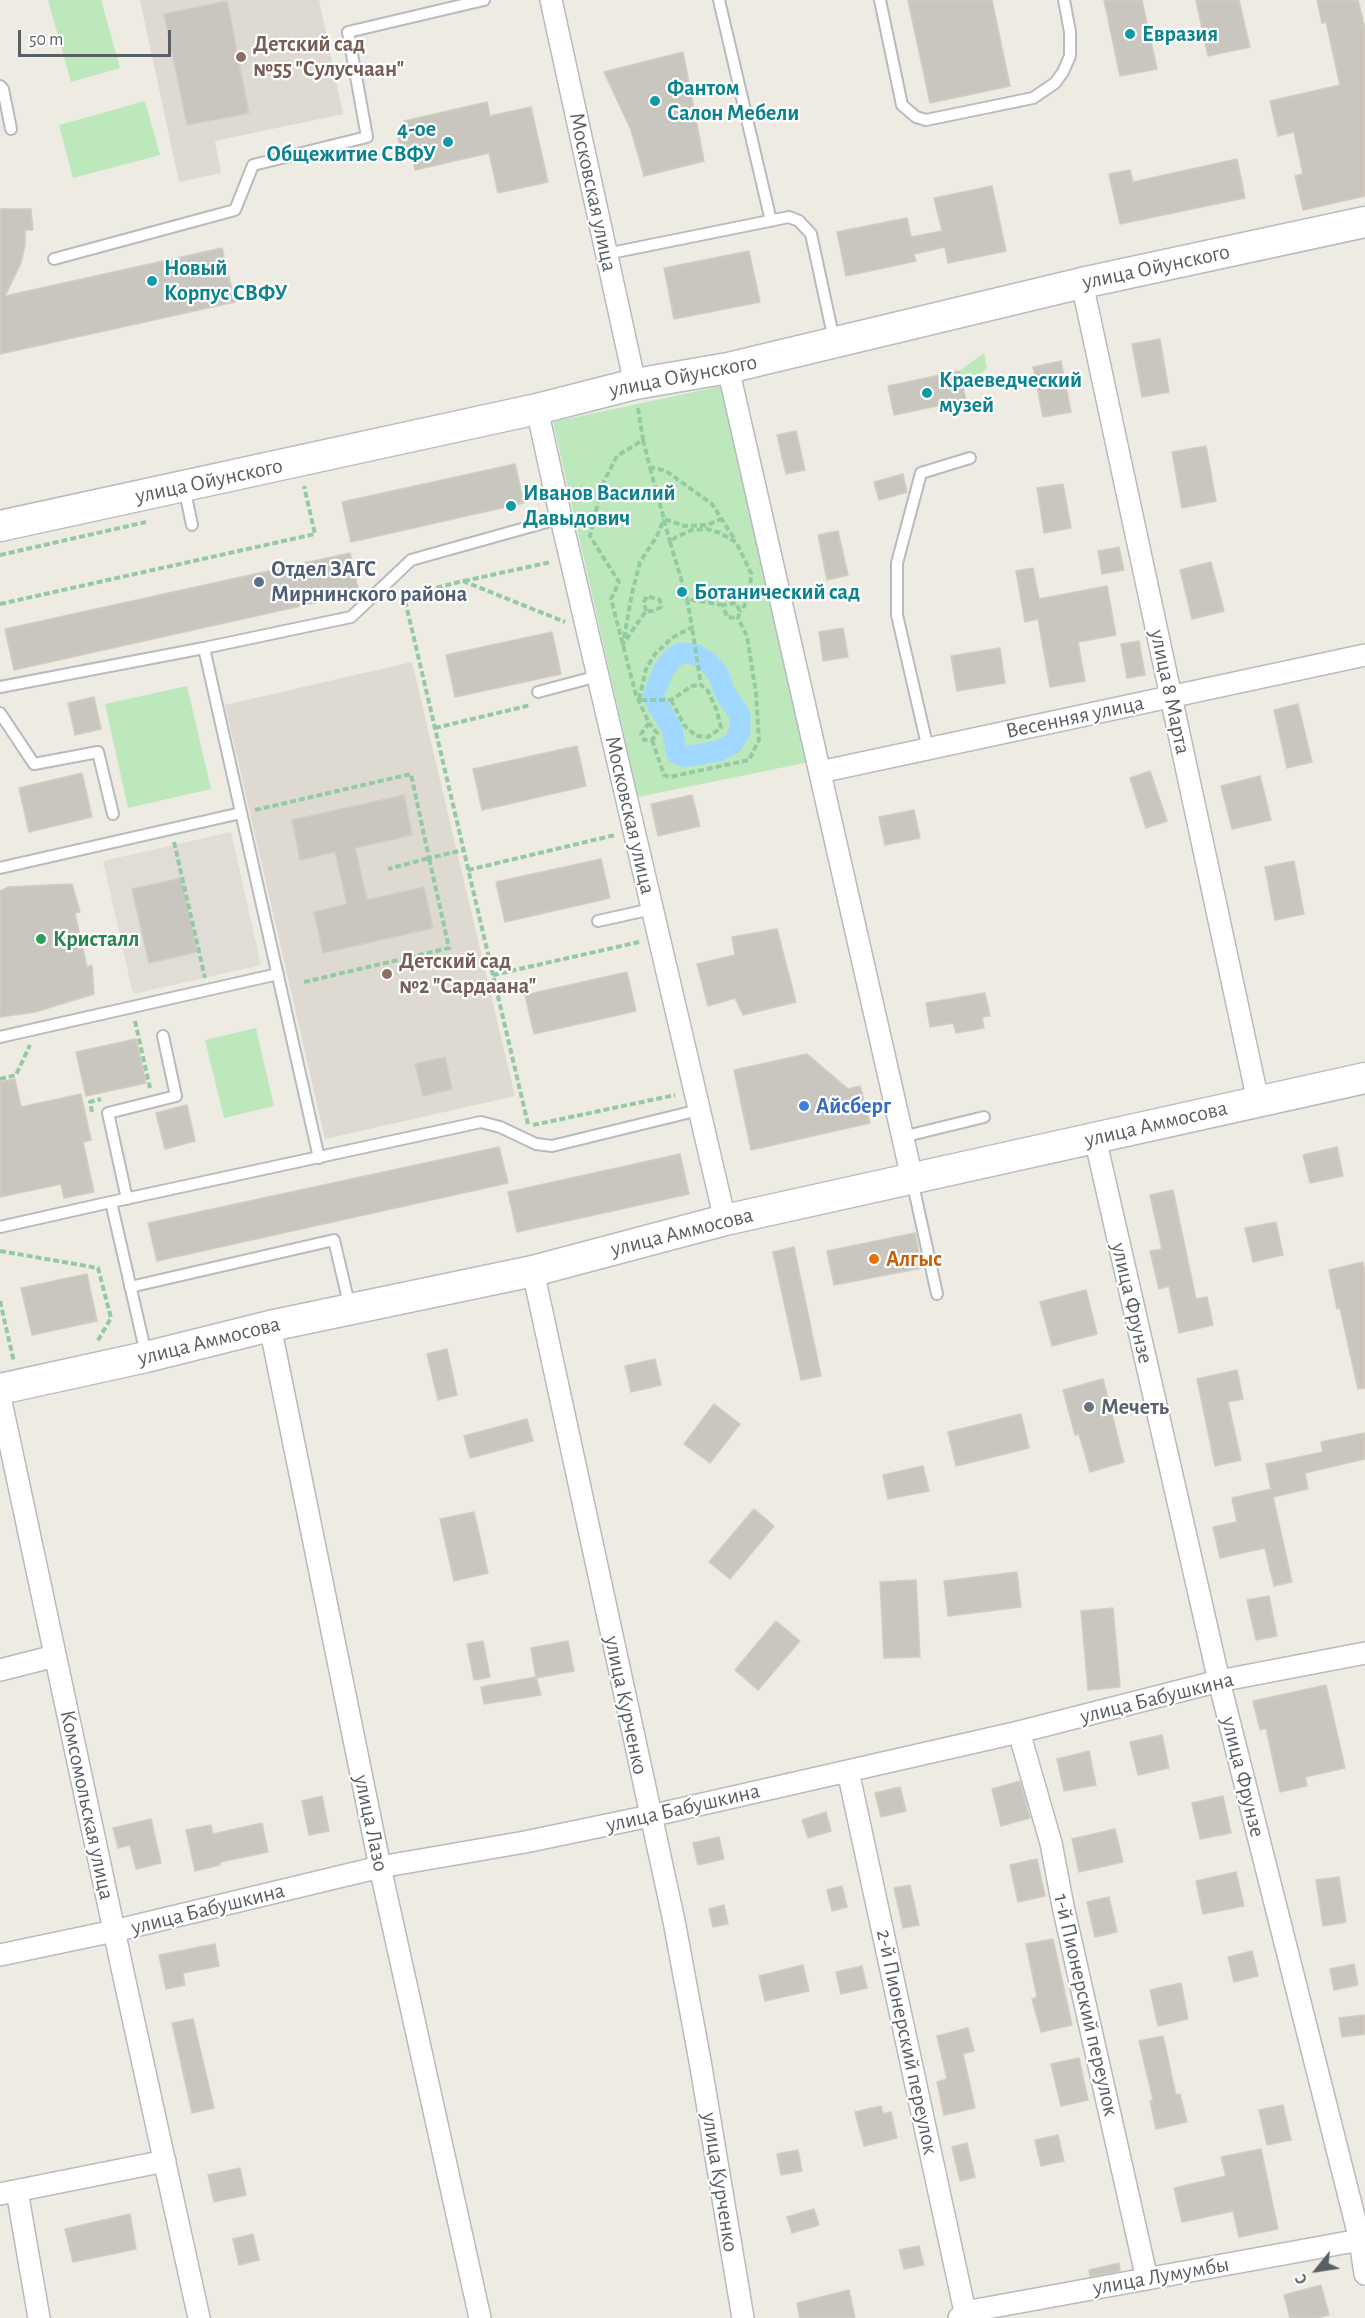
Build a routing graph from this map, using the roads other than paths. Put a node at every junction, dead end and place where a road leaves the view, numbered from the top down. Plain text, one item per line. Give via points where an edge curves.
1 (484, 0) edge
2 (551, 0) edge
3 (719, 0) edge
4 (880, 0) edge
5 (1064, 0) edge
6 (0, 86) edge
7 (11, 129) dead end
8 (771, 221) junction
9 (1365, 222) edge
10 (606, 254) junction
11 (54, 259) dead end
12 (1082, 283) junction
13 (835, 343) junction
14 (728, 368) junction
15 (635, 384) junction
16 (537, 409) junction
17 (970, 458) dead end
18 (184, 487) junction
19 (552, 520) junction
20 (192, 525) dead end
21 (0, 526) edge
22 (204, 648) junction
23 (1365, 655) edge
24 (598, 676) junction
25 (0, 687) edge
26 (538, 692) dead end
27 (1171, 697) junction
28 (0, 713) edge
29 (928, 749) junction
30 (820, 772) junction
31 (245, 812) junction
32 (113, 814) dead end
33 (0, 868) edge
34 (642, 911) junction
35 (598, 921) dead end
36 (278, 974) junction
37 (163, 1036) dead end
38 (0, 1037) edge
39 (1365, 1078) edge
40 (1258, 1101) junction
41 (689, 1112) junction
42 (984, 1117) dead end
43 (902, 1137) junction
44 (1095, 1138) junction
45 (319, 1158) junction
46 (912, 1178) junction
47 (127, 1199) junction
48 (111, 1202) junction
49 (725, 1220) junction
50 (0, 1227) edge
51 (533, 1270) junction
52 (130, 1287) junction
53 (937, 1294) dead end
54 (350, 1309) junction
55 (270, 1326) junction
56 (144, 1346) junction
57 (0, 1389) edge
58 (0, 1397) edge
59 (1365, 1653) edge
60 (55, 1656) junction
61 (0, 1670) edge
62 (1219, 1681) junction
63 (1019, 1732) junction
64 (848, 1771) junction
65 (650, 1816) junction
66 (380, 1867) junction
67 (114, 1931) junction
68 (0, 1955) edge
69 (165, 2161) junction
70 (9, 2193) edge
71 (1363, 2239) edge
72 (1365, 2274) edge
73 (1147, 2279) junction
74 (962, 2315) edge
75 (39, 2318) edge
76 (199, 2318) edge
77 (480, 2318) edge
78 (743, 2318) edge

1 - 11 lane via 348,32 367,137 253,165 235,210
2 - 10 street, Московская улица
3 - 8 lane
4 - 5 lane via 902,105 926,120 1033,98 1055,83 1070,56
6 - 7 lane
8 - 10 lane
8 - 13 lane via 789,217 811,234
9 - 12 main road, улица Ойунского
10 - 15 street, Московская улица
12 - 13 main road, улица Ойунского
12 - 27 street, улица 8 Марта
13 - 14 main road, улица Ойунского
14 - 15 main road, улица Ойунского
14 - 30 street
15 - 16 main road, улица Ойунского
16 - 18 main road, улица Ойунского
16 - 19 street, Московская улица
17 - 29 lane via 921,473 897,563 897,615
18 - 20 lane
18 - 21 main road, улица Ойунского
19 - 22 lane via 411,560 351,617
19 - 24 street, Московская улица
22 - 25 lane
22 - 31 lane
23 - 27 street, Весенняя улица
24 - 26 lane
24 - 34 street, Московская улица
27 - 29 street, Весенняя улица
27 - 40 street, улица 8 Марта
28 - 32 lane via 34,764 98,752
29 - 30 street, Весенняя улица
30 - 43 street
31 - 33 lane
31 - 36 lane
34 - 35 lane
34 - 41 street, Московская улица
36 - 38 lane
36 - 45 lane
37 - 47 lane via 176,1096 108,1113
39 - 40 main road, улица Аммосова
40 - 44 main road, улица Аммосова
41 - 45 lane via 552,1146 536,1144 481,1122
41 - 49 street, Московская улица
42 - 43 lane
43 - 46 street
44 - 46 main road, улица Аммосова
44 - 62 street, улица Фрунзе
45 - 47 lane
46 - 49 main road, улица Аммосова
46 - 53 lane
47 - 48 lane
48 - 50 lane
48 - 52 lane
49 - 51 main road, улица Аммосова
51 - 54 main road, улица Аммосова
51 - 65 street, улица Курченко
52 - 54 lane via 334,1240
52 - 56 lane
54 - 55 main road, улица Аммосова
55 - 56 main road, улица Аммосова
55 - 66 street, улица Лазо
56 - 57 main road, улица Аммосова
58 - 60 street, Комсомольская улица
59 - 62 street, улица Бабушкина
60 - 61 street
60 - 67 street, Комсомольская улица
62 - 63 street, улица Бабушкина
62 - 71 street, улица Фрунзе
63 - 64 street, улица Бабушкина
63 - 73 street, 1-й Пионерский переулок via 1051,1843
64 - 65 street, улица Бабушкина
64 - 74 street, 2-й Пионерский переулок
65 - 66 street, улица Бабушкина
65 - 78 street, улица Курченко via 700,2061
66 - 67 street, улица Бабушкина
66 - 77 street, улица Лазо
67 - 68 street, улица Бабушкина
67 - 69 street, Комсомольская улица
69 - 70 street
69 - 76 street, Комсомольская улица
70 - 75 street
71 - 72 street, улица Фрунзе
71 - 73 street, улица Лумумбы
73 - 74 street, улица Лумумбы

